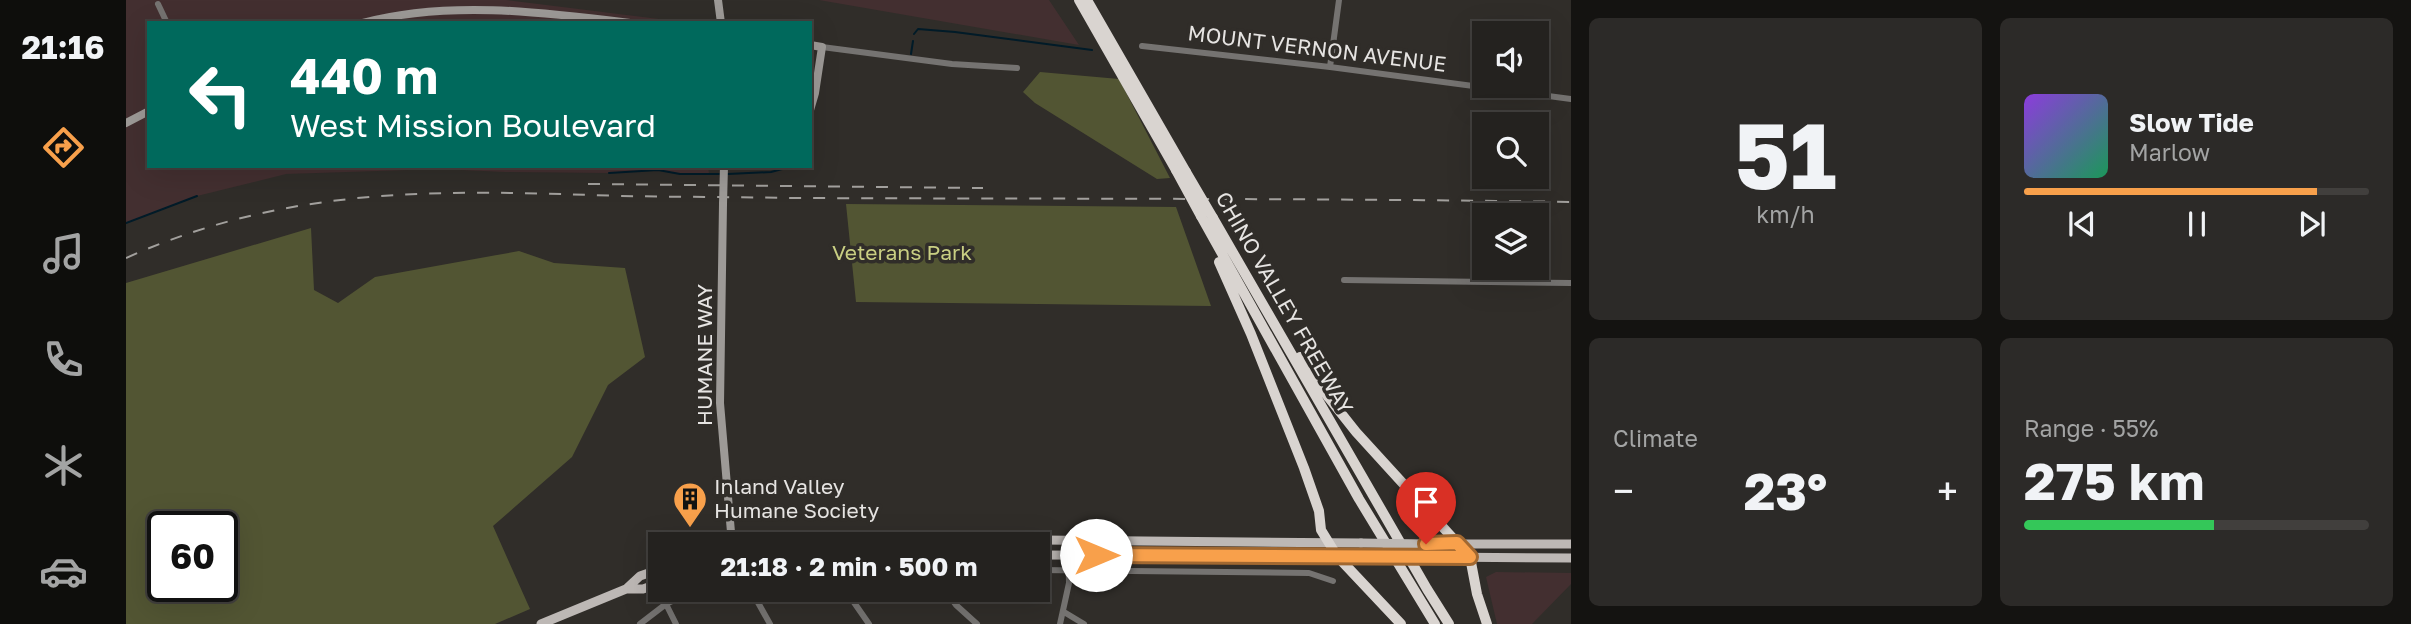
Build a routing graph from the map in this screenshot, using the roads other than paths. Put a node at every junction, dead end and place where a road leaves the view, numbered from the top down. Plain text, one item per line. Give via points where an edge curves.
1 (718, 0) edge
2 (1079, 0) edge
3 (1087, 0) edge
4 (1094, 0) edge
5 (1339, 0) edge
6 (158, 4) dead end
7 (166, 21) edge
8 (367, 21) edge
9 (612, 21) edge
10 (721, 21) edge
11 (1104, 34) junction
12 (812, 46) edge
13 (1142, 46) dead end
14 (822, 47) junction
15 (1331, 67) junction
16 (1017, 68) dead end
17 (1571, 99) edge
18 (812, 103) edge
19 (147, 112) edge
20 (126, 123) edge
21 (724, 168) edge
22 (1207, 220) junction
23 (1344, 280) dead end
24 (1571, 283) edge
25 (1277, 327) junction
26 (731, 532) edge
27 (1050, 540) edge
28 (1068, 540) junction
29 (1327, 543) junction
30 (1457, 543) junction
31 (1571, 544) edge
32 (1050, 555) edge
33 (1069, 555) junction
34 (1337, 556) junction
35 (1470, 557) junction
36 (1571, 558) edge
37 (1050, 570) edge
38 (1069, 570) junction
39 (648, 573) edge
40 (1333, 581) dead end
41 (648, 587) edge
42 (626, 589) junction
43 (670, 602) edge
44 (758, 602) edge
45 (855, 602) edge
46 (954, 602) edge
47 (666, 604) junction
48 (1064, 612) junction
49 (541, 624) edge
50 (640, 624) edge
51 (676, 624) edge
52 (770, 624) edge
53 (869, 624) edge
54 (977, 624) edge
55 (1059, 624) edge
56 (1084, 624) edge
57 (1401, 624) edge
58 (1435, 624) edge
59 (1449, 624) edge
60 (1488, 624) edge

1 - 10 street
2 - 11 highway, CHINO VALLEY FREEWAY
3 - 11 highway, CHINO VALLEY FREEWAY
4 - 11 highway
5 - 15 street
6 - 7 street
8 - 9 street via 441,5
11 - 22 highway, CHINO VALLEY FREEWAY, bridge
12 - 14 street
13 - 15 street, MOUNT VERNON AVENUE
14 - 16 street
14 - 18 street
15 - 17 street, MOUNT VERNON AVENUE
19 - 20 street
21 - 26 street, HUMANE WAY, bridge via 720,403
22 - 25 highway, CHINO VALLEY FREEWAY
22 - 29 highway via 1211,244 1304,468
22 - 58 highway, CHINO VALLEY FREEWAY via 1359,499
23 - 24 street
25 - 30 highway via 1356,432
25 - 59 highway, CHINO VALLEY FREEWAY
27 - 28 main road
28 - 29 main road
28 - 33 street
29 - 30 main road, bridge
29 - 34 highway
30 - 31 main road
30 - 35 highway
32 - 33 main road
33 - 34 main road
33 - 38 street
34 - 35 main road, bridge
34 - 57 highway
35 - 36 main road
35 - 60 highway
37 - 38 street
38 - 40 street via 1309,573
38 - 48 street
39 - 42 main road
41 - 42 main road
42 - 49 main road
43 - 47 street
44 - 52 street
45 - 53 street
46 - 54 street
47 - 50 street
47 - 51 street
48 - 55 street
48 - 56 street

